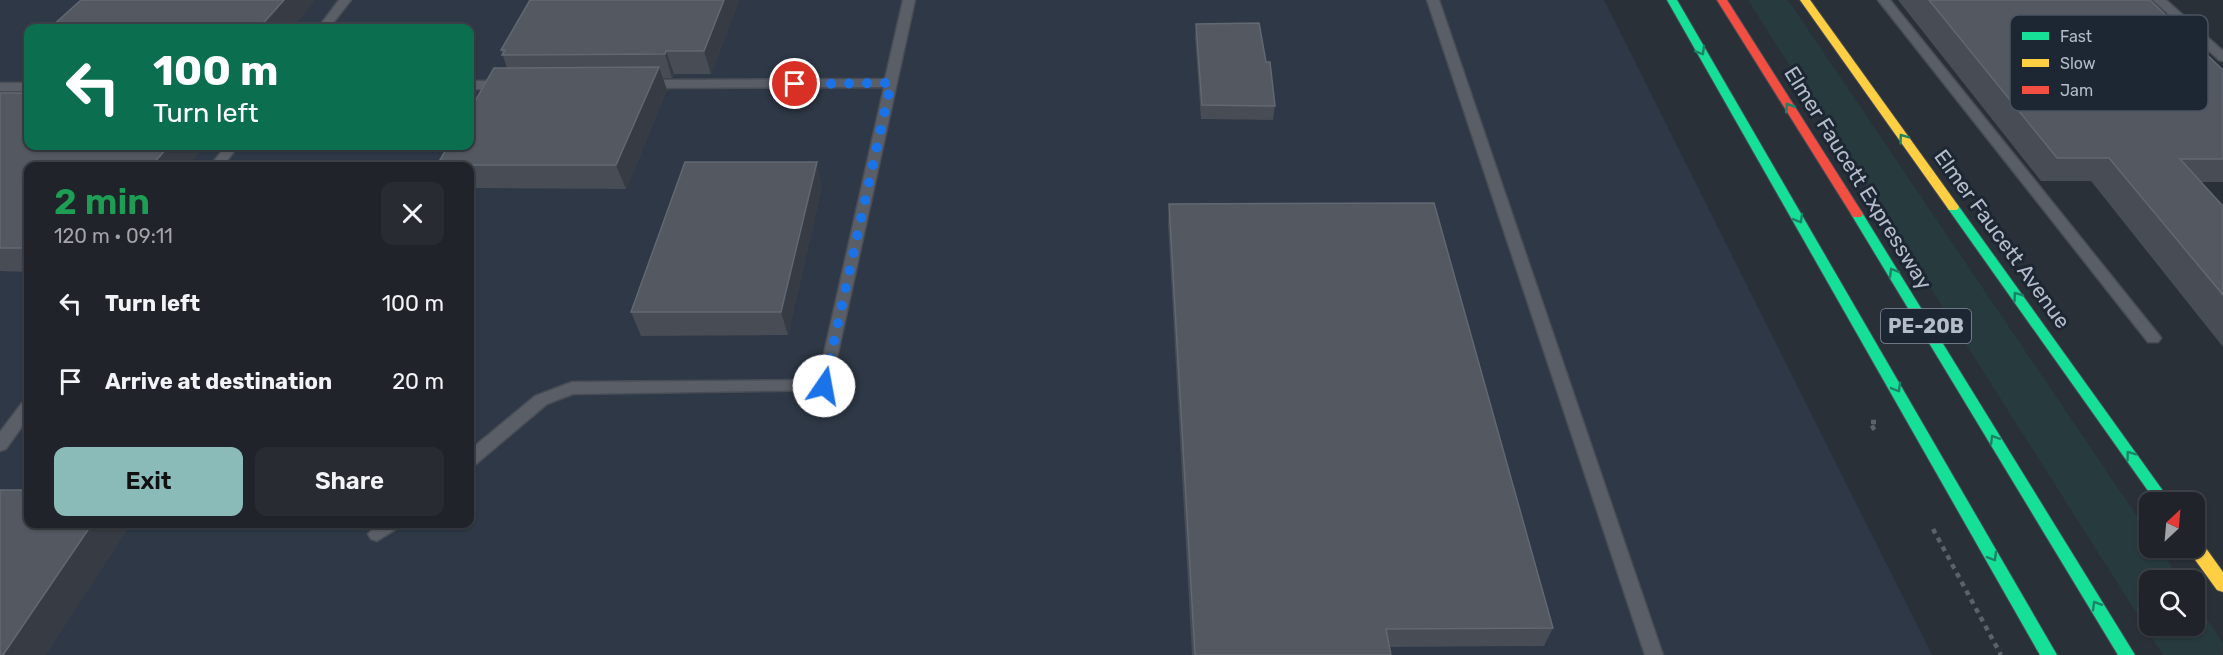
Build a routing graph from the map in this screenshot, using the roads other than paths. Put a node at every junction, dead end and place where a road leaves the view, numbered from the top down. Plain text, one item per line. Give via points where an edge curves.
1 (345, 0) edge
2 (909, 0) edge
3 (1433, 0) edge
4 (1672, 0) edge
5 (1722, 0) edge
6 (1805, 0) edge
7 (1884, 0) edge
8 (2159, 0) edge
9 (2175, 15) edge
10 (326, 24) edge
11 (2208, 45) edge
12 (2221, 57) edge
13 (891, 83) junction
14 (629, 84) edge
15 (474, 85) edge
16 (522, 85) edge
17 (0, 87) edge
18 (24, 87) edge
19 (229, 150) edge
20 (219, 162) edge
21 (2153, 338) dead end
22 (24, 413) edge
23 (0, 444) edge
24 (474, 456) edge
25 (2157, 492) edge
26 (2203, 558) edge
27 (2223, 585) edge
28 (1654, 655) edge
29 (2049, 655) edge
30 (2127, 655) edge

1 - 10 lane
2 - 13 lane
3 - 28 lane
4 -> 29 main road, PE-20B
30 -> 5 main road, Elmer Faucett Expressway / PE-20B
25 -> 6 main road, Elmer Faucett Avenue
7 - 21 lane
8 - 9 lane
11 - 12 lane
13 - 14 lane
13 - 24 lane via 824,386 572,388 542,400
15 - 16 lane
17 - 18 lane
19 - 20 lane
22 - 23 lane
26 - 27 main road

